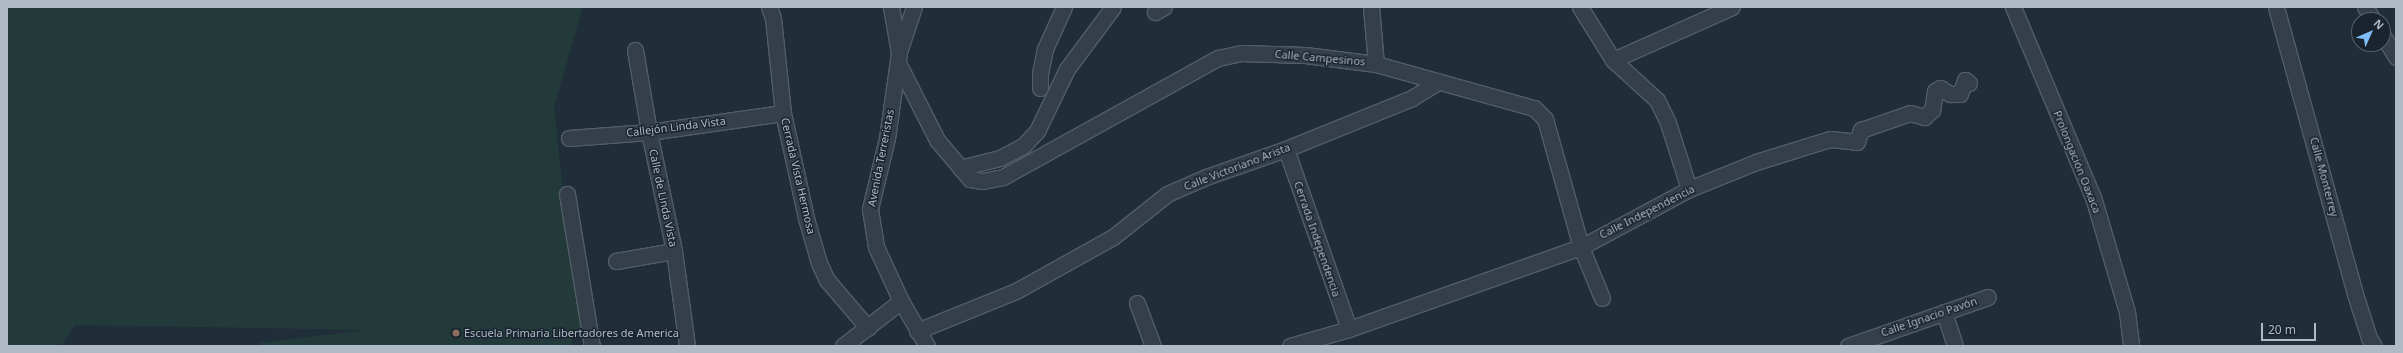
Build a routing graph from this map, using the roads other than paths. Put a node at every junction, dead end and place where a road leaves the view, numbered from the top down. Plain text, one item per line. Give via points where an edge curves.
1 (769, 7) edge
2 (891, 7) edge
3 (914, 7) edge
4 (1064, 7) edge
5 (1113, 7) edge
6 (1371, 7) edge
7 (1580, 7) edge
8 (1732, 7) edge
9 (2013, 7) edge
10 (2276, 7) edge
11 (635, 50) dead end
12 (898, 58) junction
13 (1612, 60) junction
14 (1376, 64) junction
15 (1438, 82) junction
16 (1969, 82) dead end
17 (1040, 88) dead end
18 (784, 113) junction
19 (649, 132) junction
20 (569, 138) dead end
21 (1286, 149) junction
22 (960, 168) junction
23 (1689, 189) junction
24 (567, 194) dead end
25 (1581, 246) junction
26 (674, 251) junction
27 (616, 261) dead end
28 (1988, 297) dead end
29 (1602, 298) dead end
30 (902, 301) junction
31 (1137, 303) dead end
32 (1944, 312) junction
33 (868, 328) junction
34 (1349, 329) junction
35 (918, 332) junction
36 (592, 346) edge
37 (687, 346) edge
38 (844, 346) edge
39 (927, 346) edge
40 (1153, 346) edge
41 (1290, 346) edge
42 (1848, 346) edge
43 (1954, 346) edge
44 (2131, 346) edge
45 (2374, 346) edge

1 - 18 street, Cerrada Vista Hermosa via 773,18
2 - 12 street, Avenida Terreristas
3 - 12 street
4 - 17 street via 1045,49
5 - 22 street via 1067,69 1037,131 1023,146 1000,158
6 - 14 street
7 - 13 street
8 - 13 street
9 - 44 street, Prolongación Oaxaca via 2093,196 2127,312
10 - 45 street, Calle Monterrey via 2355,294
11 - 19 street, Calle de Linda Vista
12 - 22 street, Calle Campesinos via 937,140
12 - 30 street, Avenida Terreristas via 887,138 870,209 876,247
13 - 23 street via 1657,100 1668,123
14 - 15 street, Calle Campesinos
14 - 22 street, Calle Campesinos via 1305,55 1241,53 1218,58 1003,177 983,181 970,179
15 - 21 street, Calle Victoriano Arista via 1412,98
15 - 25 street, Calle Campesinos via 1534,108 1545,119
16 - 23 street, Calle Independencia via 1964,80 1960,94 1950,94 1940,88 1935,91 1932,110 1924,116 1910,113 1861,130 1857,142 1830,139 1756,162
18 - 19 street, Callejón Linda Vista
18 - 33 street, Cerrada Vista Hermosa via 806,218 819,263 827,280
19 - 20 street, Callejón Linda Vista
19 - 26 street, Calle de Linda Vista
21 - 34 street, Cerrada Independencia
21 - 35 street, Calle Victoriano Arista via 1206,177 1167,194 1113,236 1016,291
23 - 25 street, Calle Independencia
24 - 36 street
25 - 29 street, Calle Campesinos
25 - 34 street, Calle Independencia
26 - 27 street
26 - 37 street, Calle de Linda Vista
28 - 32 street, Calle Ignacio Pavón
30 - 33 street
30 - 35 street, Avenida Terreristas
31 - 40 street
32 - 42 street, Calle Ignacio Pavón
32 - 43 street
33 - 38 street
34 - 41 street, Calle Independencia
35 - 39 street, Avenida Terreristas

